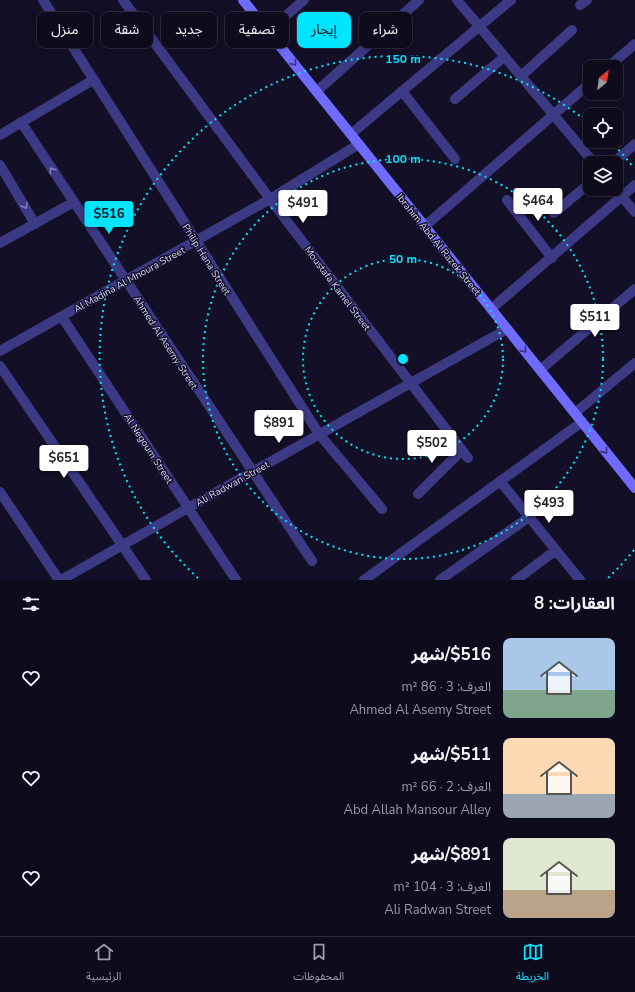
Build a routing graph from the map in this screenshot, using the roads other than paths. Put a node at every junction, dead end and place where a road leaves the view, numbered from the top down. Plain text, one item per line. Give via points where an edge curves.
1 (43, 0) edge
2 (123, 0) edge
3 (242, 0) edge
4 (304, 0) edge
5 (419, 0) edge
6 (456, 0) edge
7 (508, 1) edge
8 (252, 12) edge
9 (289, 13) edge
10 (479, 27) junction
11 (572, 30) dead end
12 (635, 44) edge
13 (282, 48) edge
14 (504, 57) junction
15 (616, 60) edge
16 (521, 76) junction
17 (93, 80) junction
18 (583, 89) edge
19 (316, 91) junction
20 (402, 92) junction
21 (456, 99) dead end
22 (553, 115) junction
23 (21, 122) junction
24 (351, 134) junction
25 (0, 135) edge
26 (359, 144) junction
27 (635, 144) edge
28 (588, 156) edge
29 (621, 156) edge
30 (455, 159) dead end
31 (0, 165) edge
32 (635, 186) edge
33 (583, 189) edge
34 (623, 191) edge
35 (616, 196) edge
36 (622, 196) edge
37 (270, 199) junction
38 (507, 200) dead end
39 (74, 202) junction
40 (635, 212) edge
41 (554, 213) dead end
42 (35, 224) junction
43 (425, 226) junction
44 (196, 241) junction
45 (0, 243) edge
46 (552, 258) junction
47 (126, 281) junction
48 (635, 290) edge
49 (491, 309) junction
50 (62, 317) junction
51 (507, 329) junction
52 (0, 351) edge
53 (635, 363) edge
54 (0, 366) edge
55 (540, 370) junction
56 (410, 383) junction
57 (575, 413) junction
58 (582, 422) junction
59 (319, 434) junction
60 (462, 450) junction
61 (468, 458) dead end
62 (252, 472) junction
63 (500, 481) junction
64 (635, 488) edge
65 (0, 492) edge
66 (418, 494) dead end
67 (188, 508) junction
68 (382, 509) dead end
69 (529, 517) junction
70 (122, 545) junction
71 (556, 550) junction
72 (312, 561) dead end
73 (60, 580) edge
74 (146, 580) edge
75 (236, 580) edge
76 (364, 580) edge
77 (440, 580) edge
78 (516, 580) edge
79 (580, 580) edge

1 - 17 street, Philip Hana Street
2 - 37 street, Moustafa Kamel Street
3 - 8 main road, Ibrahim Abd Al Razek Street
4 - 9 street
5 - 19 street
6 - 10 street
7 - 10 street
10 - 14 street
10 - 20 street
11 - 16 street
12 - 15 street
13 -> 19 main road, Ibrahim Abd Al Razek Street
14 - 16 street
14 - 21 street
16 - 22 street
17 - 23 street
17 - 44 street, Philip Hana Street
18 - 22 street
19 - 24 main road, Ibrahim Abd Al Razek Street
20 - 24 street
20 - 30 street
22 - 28 street
22 - 43 street
23 - 25 street
39 -> 23 street, Ahmed Al Asemy Street
24 - 26 main road, Ibrahim Abd Al Razek Street
26 - 37 street, Al Madina Al Mnoura Street
26 - 43 main road, Ibrahim Abd Al Razek Street
27 - 29 street
31 -> 42 street
32 - 34 street
33 - 41 street
35 - 46 street
36 - 40 street
37 - 44 street, Al Madina Al Mnoura Street
37 - 56 street, Moustafa Kamel Street
38 - 46 street
39 - 42 street
39 - 47 street, Ahmed Al Asemy Street
42 - 45 street
43 - 49 main road, Ibrahim Abd Al Razek Street
44 - 47 street, Al Madina Al Mnoura Street
44 - 59 street, Philip Hana Street
46 - 49 street
47 - 50 street, Al Madina Al Mnoura Street
47 - 62 street, Ahmed Al Asemy Street
48 - 55 street
49 - 51 main road, Ibrahim Abd Al Razek Street
50 - 52 street, Al Madina Al Mnoura Street
50 - 67 street, Al Negoum Street
51 -> 55 main road, Ibrahim Abd Al Razek Street
51 - 56 street, Ali Radwan Street
53 - 57 street
54 - 70 street
55 - 57 main road, Ibrahim Abd Al Razek Street
56 - 59 street, Ali Radwan Street
56 - 60 street, Moustafa Kamel Street
57 - 58 main road, Ibrahim Abd Al Razek Street
58 - 63 street
58 -> 64 main road, Ibrahim Abd Al Razek Street
59 - 62 street, Ali Radwan Street
59 - 68 street, Philip Hana Street
60 - 61 street, Moustafa Kamel Street
60 - 66 street
62 - 67 street, Ali Radwan Street
62 - 72 street, Ahmed Al Asemy Street
63 - 69 street
63 - 76 street
65 - 73 street
67 - 70 street, Ali Radwan Street
67 - 75 street, Al Negoum Street
69 - 71 street
69 - 77 street
70 - 73 street, Ali Radwan Street
70 - 74 street
71 - 78 street
71 - 79 street

